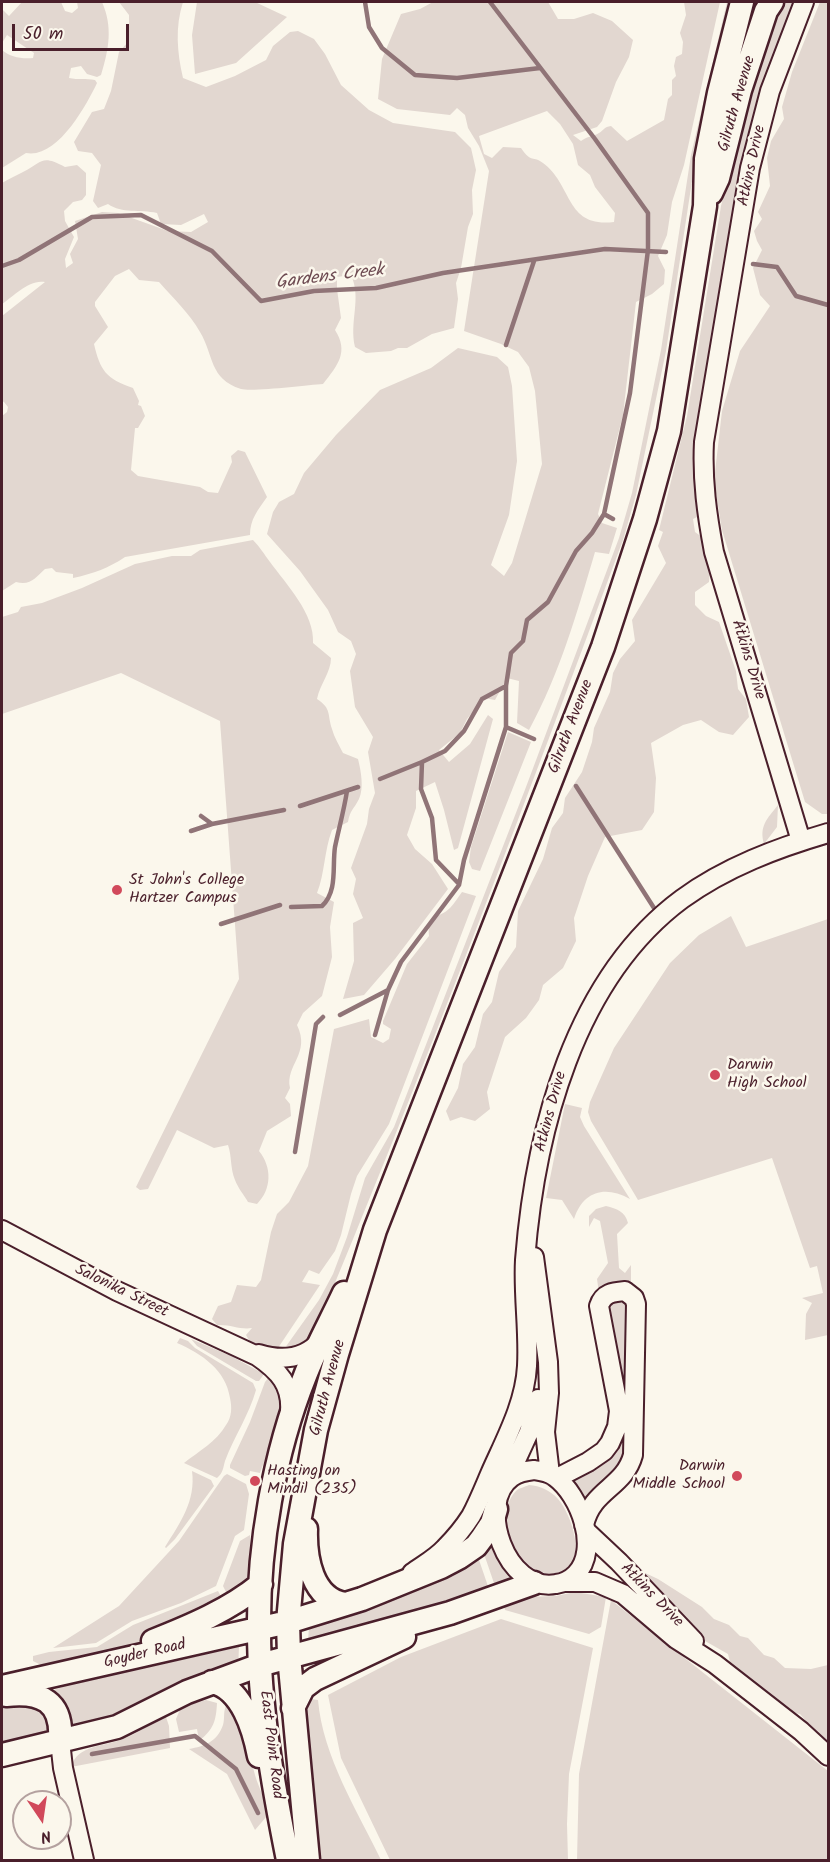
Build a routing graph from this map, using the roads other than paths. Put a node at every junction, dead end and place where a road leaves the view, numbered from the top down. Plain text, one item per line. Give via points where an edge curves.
1 (742, 2) edge
2 (804, 2) edge
3 (768, 5) edge
4 (705, 206) junction
5 (828, 833) edge
6 (801, 841) junction
7 (532, 1210) junction
8 (2, 1230) edge
9 (375, 1230) junction
10 (528, 1239) junction
11 (321, 1340) junction
12 (243, 1348) junction
13 (288, 1427) junction
14 (310, 1459) junction
15 (553, 1476) junction
16 (504, 1486) junction
17 (496, 1509) junction
18 (585, 1528) junction
19 (566, 1582) junction
20 (534, 1583) junction
21 (261, 1584) junction
22 (396, 1585) junction
23 (345, 1604) junction
24 (450, 1613) junction
25 (288, 1622) junction
26 (259, 1629) junction
27 (289, 1656) junction
28 (715, 1664) junction
29 (260, 1665) junction
30 (61, 1674) junction
31 (212, 1682) junction
32 (2, 1687) edge
33 (2, 1695) edge
34 (293, 1708) junction
35 (60, 1741) junction
36 (2, 1755) edge
37 (828, 1756) edge
38 (279, 1814) junction
39 (84, 1860) edge
40 (288, 1860) edge
41 (308, 1860) edge

1 - 4 street, Gilruth Avenue via 706,159
2 - 6 street, Atkins Drive via 770,91 750,168 704,442 703,475 714,552
3 - 4 street, Gilruth Avenue via 740,90 718,178
4 - 9 street, Gilruth Avenue via 669,431 634,557 603,647
5 - 6 street
6 - 7 street, Atkins Drive via 752,858 682,899 657,920 615,968 565,1064 540,1160
7 - 10 street, Atkins Drive
7 - 15 street, Atkins Drive via 532,1239 548,1362 545,1431
8 - 12 street, Salonika Street via 117,1292
9 - 11 street, Gilruth Avenue
9 - 14 street, Gilruth Avenue
10 - 16 street, Atkins Drive via 539,1396 530,1432
10 - 22 street, Atkins Drive via 527,1366 518,1407 471,1516 444,1550
11 - 12 street, Salonika Street via 292,1358 275,1358
11 - 13 street, Gilruth Avenue
12 - 13 street, Salonika Street via 270,1364 284,1379 290,1401
13 - 21 street, Gilruth Avenue via 269,1512
14 - 23 street via 306,1537 310,1566 323,1593
14 - 25 street, Gilruth Avenue via 295,1544
15 - 16 street via 526,1471
15 - 18 street via 573,1497
15 - 18 street via 588,1462 604,1451 614,1435 619,1412 599,1306 608,1294 624,1292 636,1304 633,1455 624,1476 594,1501
16 - 17 street
17 - 20 street via 499,1536 509,1561
17 - 22 street, Goyder Road via 492,1523 476,1546 441,1567
18 - 19 street via 585,1560
18 - 28 street, Atkins Drive
19 - 20 street
19 - 28 street, Atkins Drive via 595,1582 623,1594 676,1639
20 - 24 street
21 - 26 street, Gilruth Avenue
21 - 30 street via 245,1598 194,1624
22 - 23 street, Goyder Road
23 - 25 street, Goyder Road
24 - 27 street
24 - 34 street via 315,1679 303,1688
25 - 26 street, Goyder Road
25 - 27 street, Gilruth Avenue
26 - 29 street, East Point Road
26 - 30 street, Goyder Road
27 - 29 street
27 - 34 street, East Point Road
28 - 37 street, Atkins Drive
29 - 31 street
29 - 38 street, East Point Road
30 - 32 street, Goyder Road
31 - 35 street via 117,1727
31 - 38 street via 229,1691 242,1708
33 - 35 street via 30,1694 45,1699 59,1719
34 - 41 street, East Point Road
35 - 36 street
35 - 39 street
38 - 40 street, East Point Road

